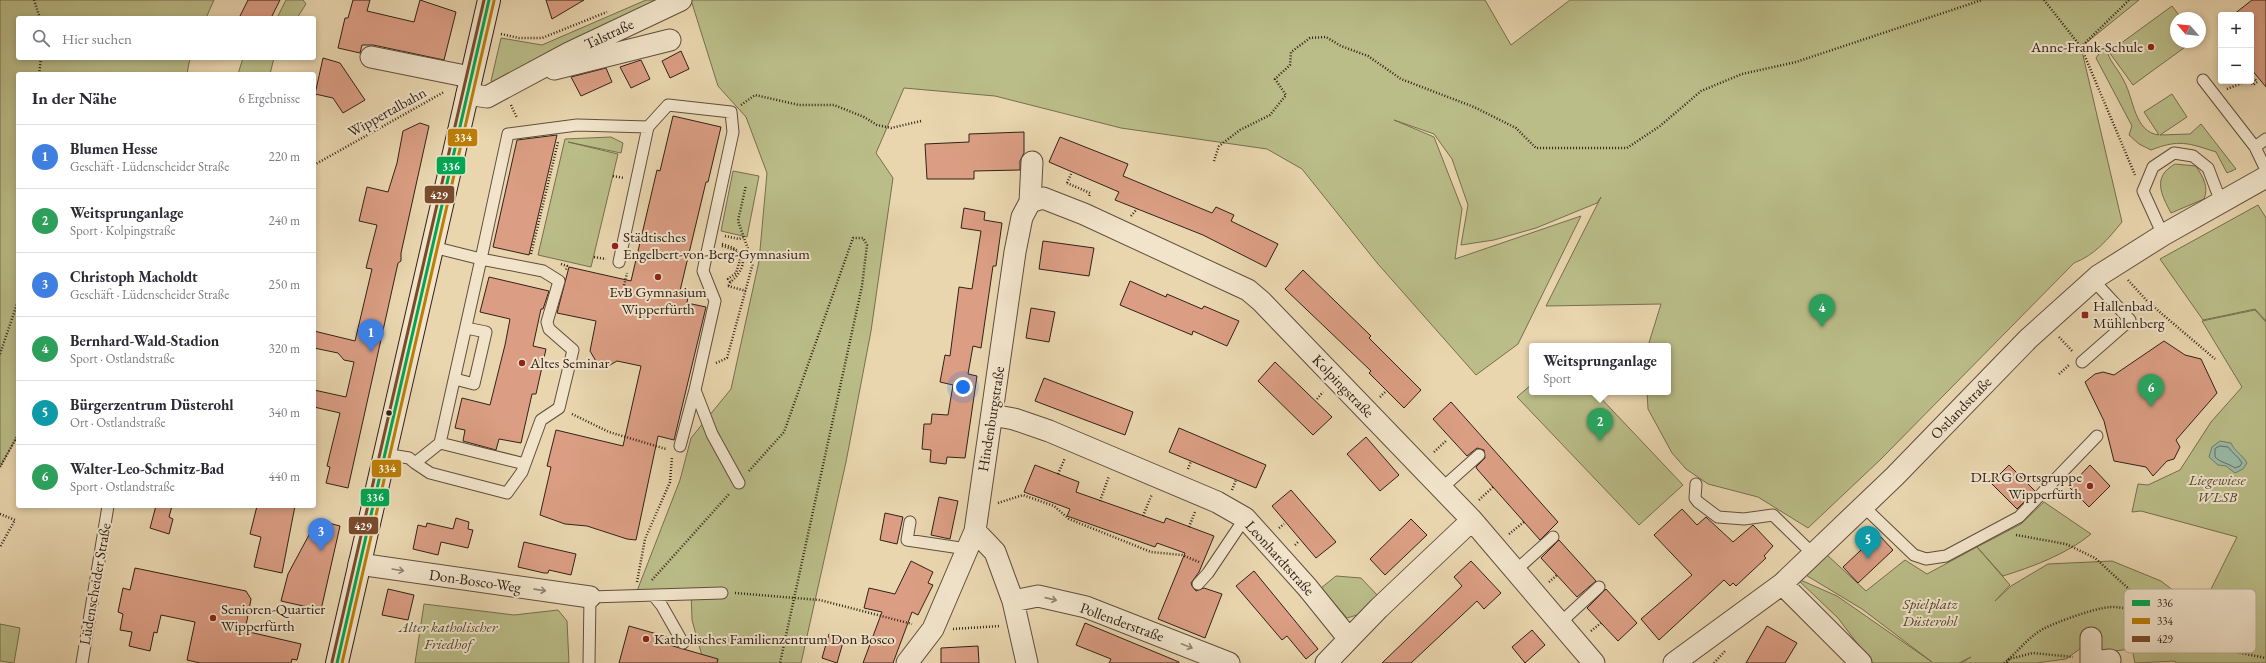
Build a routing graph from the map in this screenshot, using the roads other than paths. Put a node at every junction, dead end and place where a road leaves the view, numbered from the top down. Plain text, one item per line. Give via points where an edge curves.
1 (489, 0) edge
2 (681, 0) edge
3 (670, 40) dead end
4 (371, 57) dead end
5 (538, 71) junction
6 (2203, 80) dead end
7 (469, 86) junction
8 (648, 127) junction
9 (2266, 139) edge
10 (2255, 147) junction
11 (1032, 162) dead end
12 (2266, 170) edge
13 (2266, 177) edge
14 (1030, 202) junction
15 (2221, 202) junction
16 (2163, 234) junction
17 (433, 247) junction
18 (481, 259) junction
19 (619, 262) dead end
20 (2093, 280) junction
21 (466, 328) junction
22 (2082, 362) road end
23 (454, 379) junction
24 (695, 390) junction
25 (992, 415) junction
26 (2097, 436) dead end
27 (440, 443) junction
28 (676, 448) road end
29 (385, 454) junction
30 (1479, 456) dead end
31 (415, 463) junction
32 (525, 464) junction
33 (739, 483) road end
34 (1696, 484) dead end
35 (1442, 488) junction
36 (1864, 506) junction
37 (108, 508) edge
38 (1245, 518) junction
39 (1472, 520) junction
40 (910, 522) dead end
41 (1553, 537) dead end
42 (971, 540) junction
43 (1813, 554) junction
44 (359, 564) junction
45 (1515, 571) junction
46 (1198, 584) dead end
47 (1782, 584) junction
48 (1599, 587) dead end
49 (722, 593) road end
50 (590, 596) junction
51 (644, 596) junction
52 (1013, 601) junction
53 (1560, 623) junction
54 (2091, 638) dead end
55 (1349, 639) junction
56 (683, 643) dead end
57 (2097, 662) edge
58 (82, 663) edge
59 (338, 663) edge
60 (589, 663) edge
61 (907, 663) edge
62 (1028, 663) edge
63 (1229, 663) edge
64 (1326, 663) edge
65 (1594, 663) edge
66 (1674, 663) edge
67 (1861, 663) edge

1 - 7 main road
2 - 5 street, Talstraße via 569,53
3 - 5 street, Talstraße via 568,67
4 - 7 street
5 - 7 street, Talstraße via 487,97
6 - 10 lane
7 - 17 main road
8 - 18 lane via 577,125 508,134
8 - 19 lane
8 - 24 lane via 668,105 731,112 733,132 703,271 714,301
9 - 10 lane
10 - 12 lane
11 - 14 street, Hindenburgstraße
13 - 15 street, Ostlandstraße
14 - 25 street, Hindenburgstraße via 1022,217 1015,252
14 - 35 street, Kolpingstraße via 1042,198 1084,214 1248,290
15 - 16 street, Ostlandstraße
15 - 16 lane via 2208,168 2193,156 2174,153 2153,167 2142,191
16 - 20 street, Ostlandstraße
17 - 18 lane
17 - 29 main road
18 - 21 lane
18 - 32 lane via 543,271 559,281 548,322 549,329 572,350 559,408 541,420
20 - 22 lane via 2130,320
20 - 36 street, Ostlandstraße via 2046,322
21 - 23 lane
21 - 23 lane via 486,332 474,384
23 - 27 lane
24 - 28 lane
24 - 33 lane via 712,434
25 - 38 street, Leonhardtstraße via 1014,419 1046,430 1217,502
25 - 42 street, Hindenburgstraße
26 - 36 lane via 2020,517 1946,556 1926,559 1914,555
27 - 31 lane
27 - 32 lane
29 - 31 lane via 408,458
29 - 44 main road
30 - 35 lane
31 - 32 lane via 430,473 507,493
34 - 43 lane via 1698,502 1718,517 1744,519 1773,515
35 - 39 street, Kolpingstraße
36 - 43 street, Ostlandstraße
37 - 58 lane, Lüdenscheider Straße
38 - 46 lane via 1212,568
38 - 55 street, Leonhardtstraße via 1307,587
39 - 45 street, Kolpingstraße
39 - 55 street
40 - 42 lane via 908,540
41 - 45 lane
42 - 52 street via 995,552
42 - 61 street, Hindenburgstraße via 933,629
43 - 47 street, Ostlandstraße
44 -> 50 street, Don-Bosco-Weg
44 - 59 main road
45 - 53 street, Kolpingstraße
47 - 66 street, Ostlandstraße
47 - 67 street
48 - 53 lane
49 - 51 lane, Don-Bosco-Weg
50 - 51 lane, Don-Bosco-Weg
50 - 60 lane
51 - 56 lane via 662,606
52 - 62 street
52 -> 63 street, Pollenderstraße via 1038,596 1086,607
53 - 65 street, Kolpingstraße
54 - 57 street
55 - 64 street

